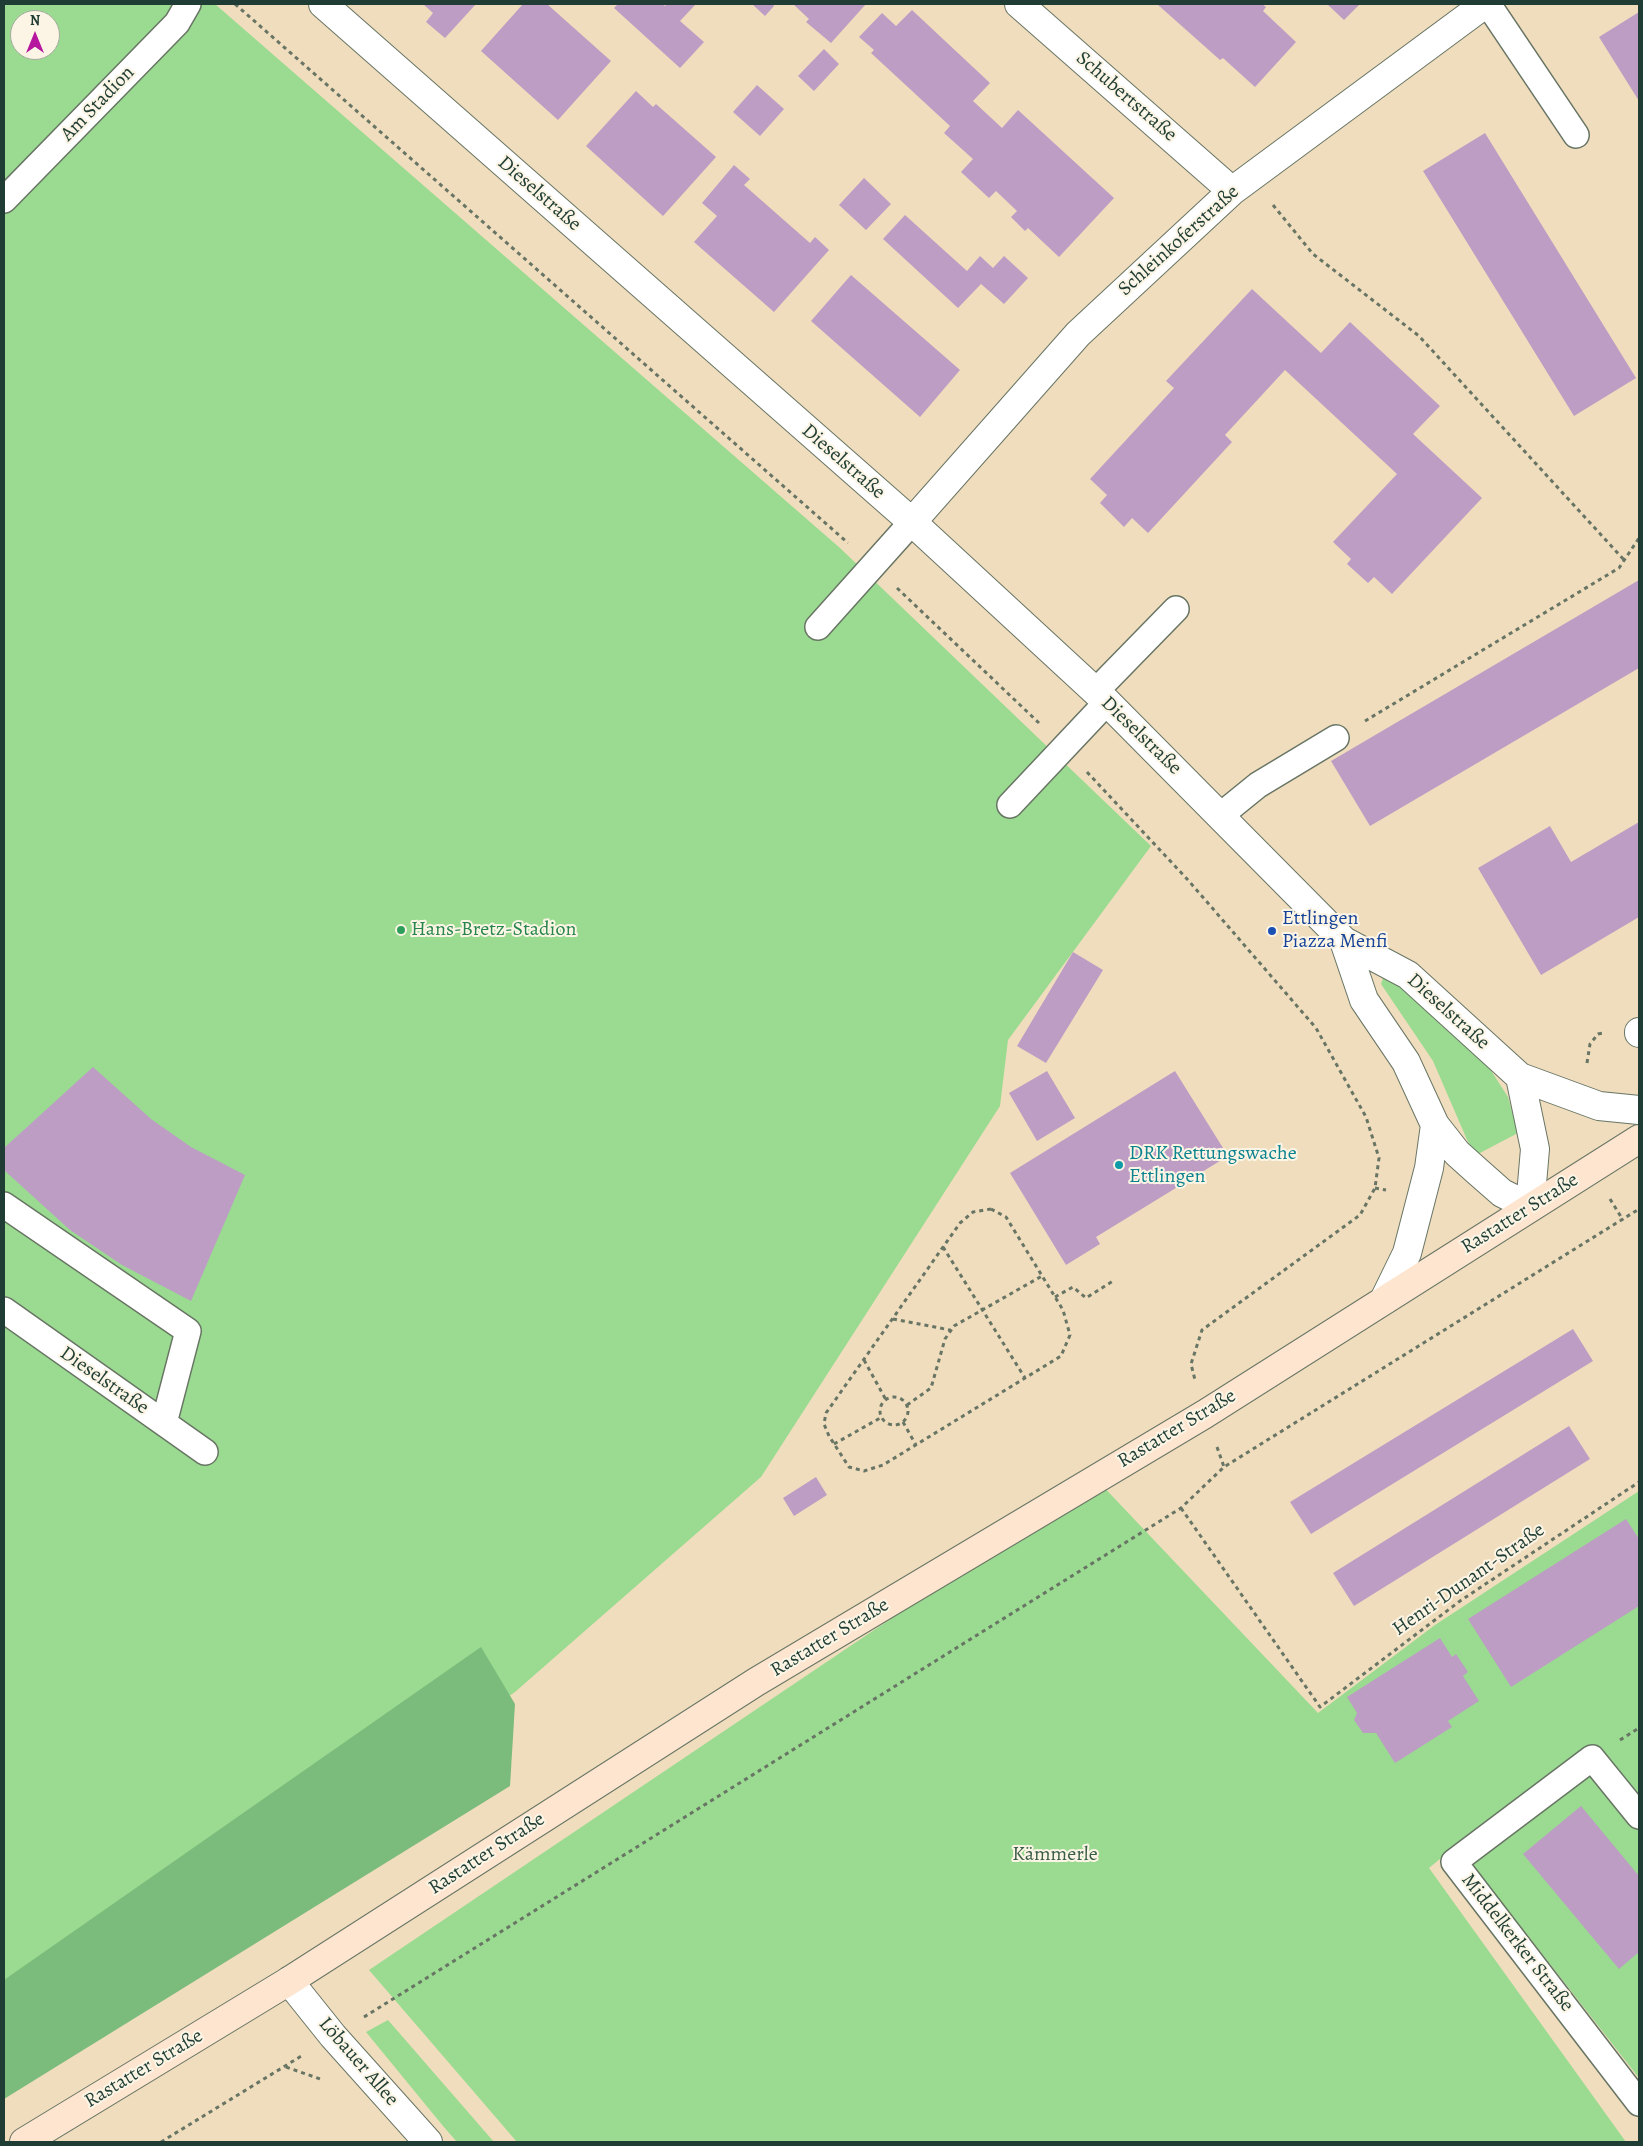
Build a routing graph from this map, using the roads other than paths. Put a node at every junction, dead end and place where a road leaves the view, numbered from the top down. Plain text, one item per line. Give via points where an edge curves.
1 (188, 4) edge
2 (323, 4) edge
3 (1019, 4) edge
4 (1487, 4) edge
5 (1576, 135) dead end
6 (1241, 184) junction
7 (4, 200) edge
8 (912, 522) junction
9 (1176, 608) dead end
10 (818, 627) dead end
11 (1101, 697) junction
12 (1336, 738) road end
13 (1010, 804) dead end
14 (1221, 815) junction
15 (1344, 941) junction
16 (1520, 1077) junction
17 (1639, 1110) edge
18 (1435, 1125) junction
19 (1639, 1140) edge
20 (4, 1205) edge
21 (1530, 1207) junction
22 (1384, 1300) junction
23 (4, 1310) edge
24 (164, 1423) junction
25 (204, 1452) dead end
26 (1639, 1816) edge
27 (289, 1981) junction
28 (1639, 2103) edge
29 (24, 2142) edge
30 (428, 2142) edge

1 - 7 lane, Am Stadion via 177,23
2 - 8 street, Dieselstraße
3 - 6 street, Schubertstraße
4 - 5 lane
4 - 6 street, Schleinkoferstraße
6 - 8 street, Schleinkoferstraße via 1078,334
8 - 10 lane
8 - 11 street, Dieselstraße
9 - 11 lane
11 - 13 lane via 1064,748
11 - 14 street, Dieselstraße
12 - 14 lane via 1258,785
14 - 15 street, Dieselstraße
15 - 16 street, Dieselstraße via 1408,974
15 - 18 street, Dieselstraße via 1364,1000 1406,1062
16 - 17 street, Dieselstraße via 1599,1106
16 - 21 street via 1535,1149
18 - 21 street, Dieselstraße via 1457,1153 1502,1193
18 - 22 street via 1407,1253
19 - 21 main road, Rastatter Straße
20 - 24 lane via 188,1331
21 - 22 main road, Rastatter Straße
22 - 27 main road, Rastatter Straße via 1204,1414 756,1682
23 - 24 lane, Dieselstraße
24 - 25 lane, Dieselstraße
26 - 28 lane, Middelkerker Straße via 1592,1758 1454,1862
27 - 29 main road, Rastatter Straße
27 - 30 street, Löbauer Allee via 333,2036

